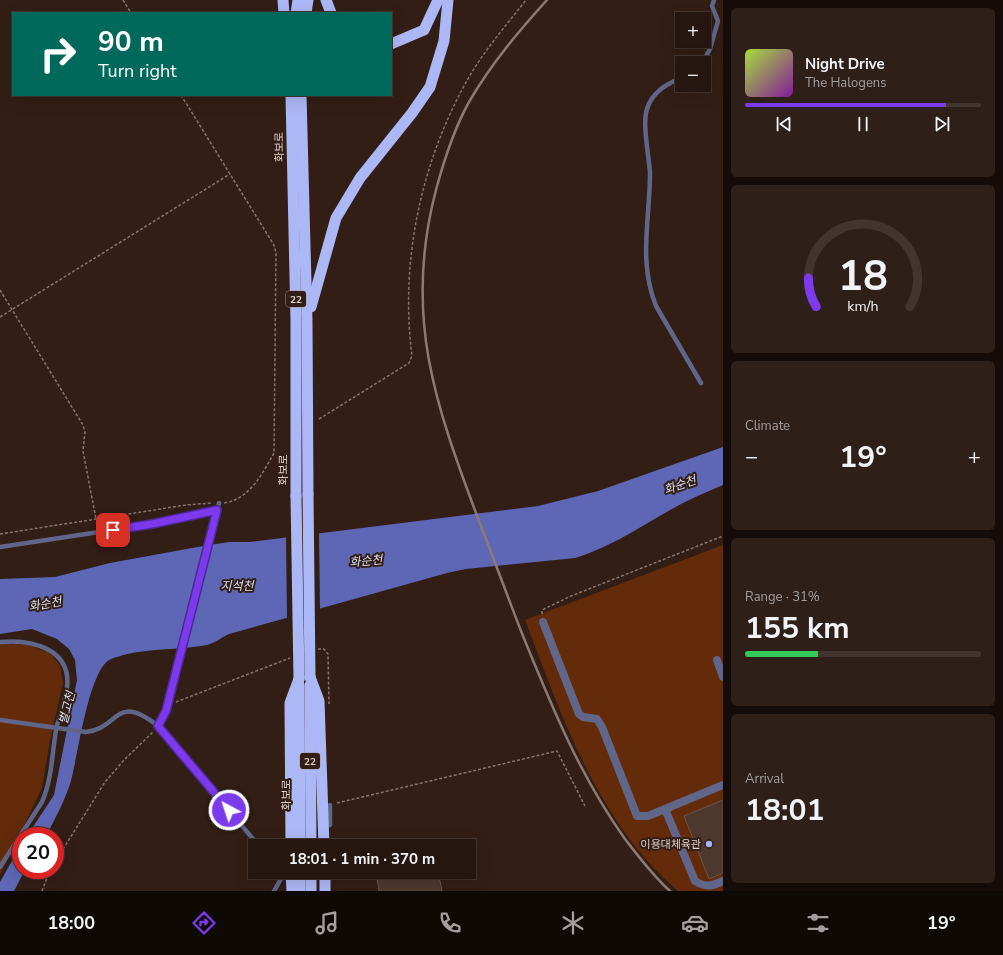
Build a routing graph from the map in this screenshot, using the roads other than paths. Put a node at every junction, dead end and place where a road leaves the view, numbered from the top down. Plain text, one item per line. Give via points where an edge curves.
1 (283, 0) edge
2 (298, 0) edge
3 (308, 0) edge
4 (326, 0) edge
5 (438, 0) edge
6 (448, 0) edge
7 (714, 0) edge
8 (284, 12) edge
9 (296, 12) edge
10 (306, 12) edge
11 (331, 12) edge
12 (392, 44) edge
13 (706, 56) edge
14 (675, 81) edge
15 (301, 96) edge
16 (291, 97) edge
17 (307, 321) junction
18 (701, 383) dead end
19 (219, 503) road end
20 (217, 510) junction
21 (0, 547) edge
22 (543, 622) road end
23 (0, 642) edge
24 (717, 660) dead end
25 (723, 676) edge
26 (304, 678) junction
27 (0, 720) edge
28 (158, 726) junction
29 (58, 728) junction
30 (723, 785) edge
31 (330, 805) road end
32 (665, 808) junction
33 (324, 825) junction
34 (253, 839) edge
35 (291, 839) edge
36 (300, 839) edge
37 (311, 839) edge
38 (324, 839) edge
39 (0, 867) edge
40 (281, 879) edge
41 (291, 879) edge
42 (300, 879) edge
43 (311, 879) edge
44 (325, 879) edge
45 (723, 881) edge
46 (274, 891) edge
47 (292, 891) edge
48 (300, 891) edge
49 (311, 891) edge
50 (325, 891) edge

1 - 8 highway
2 - 9 highway
3 - 10 highway
4 - 11 highway
5 - 12 highway via 424,30
6 - 17 highway, 22 via 444,41 430,87 360,178 336,218
7 - 13 lane via 712,6 718,21
14 - 18 lane via 660,90 646,110 650,172 645,250 651,292 656,306
15 - 17 highway, 화보로 / 22
16 - 26 highway, 화보로 / 22, bridge via 296,322 296,496
17 - 26 highway, 화보로 / 22, bridge via 308,494
19 - 20 lane
20 - 21 lane via 152,524
20 - 28 lane via 168,707
22 - 32 street via 579,714 597,719 637,816 648,816
23 - 29 lane via 29,642 42,646 63,663 67,689
24 - 25 street
26 - 33 highway via 319,701
26 - 35 highway via 290,704
26 - 36 highway, 화보로 / 22
26 - 37 highway, 화보로 / 22
27 - 29 lane
28 - 29 lane via 145,716 123,712 97,731 83,732
28 - 34 lane
29 - 39 lane via 42,802
30 - 32 street
31 - 33 lane via 330,825
32 - 45 street via 695,881 710,886
33 - 38 highway
40 - 46 lane
41 - 47 highway
42 - 48 highway
43 - 49 highway
44 - 50 highway

